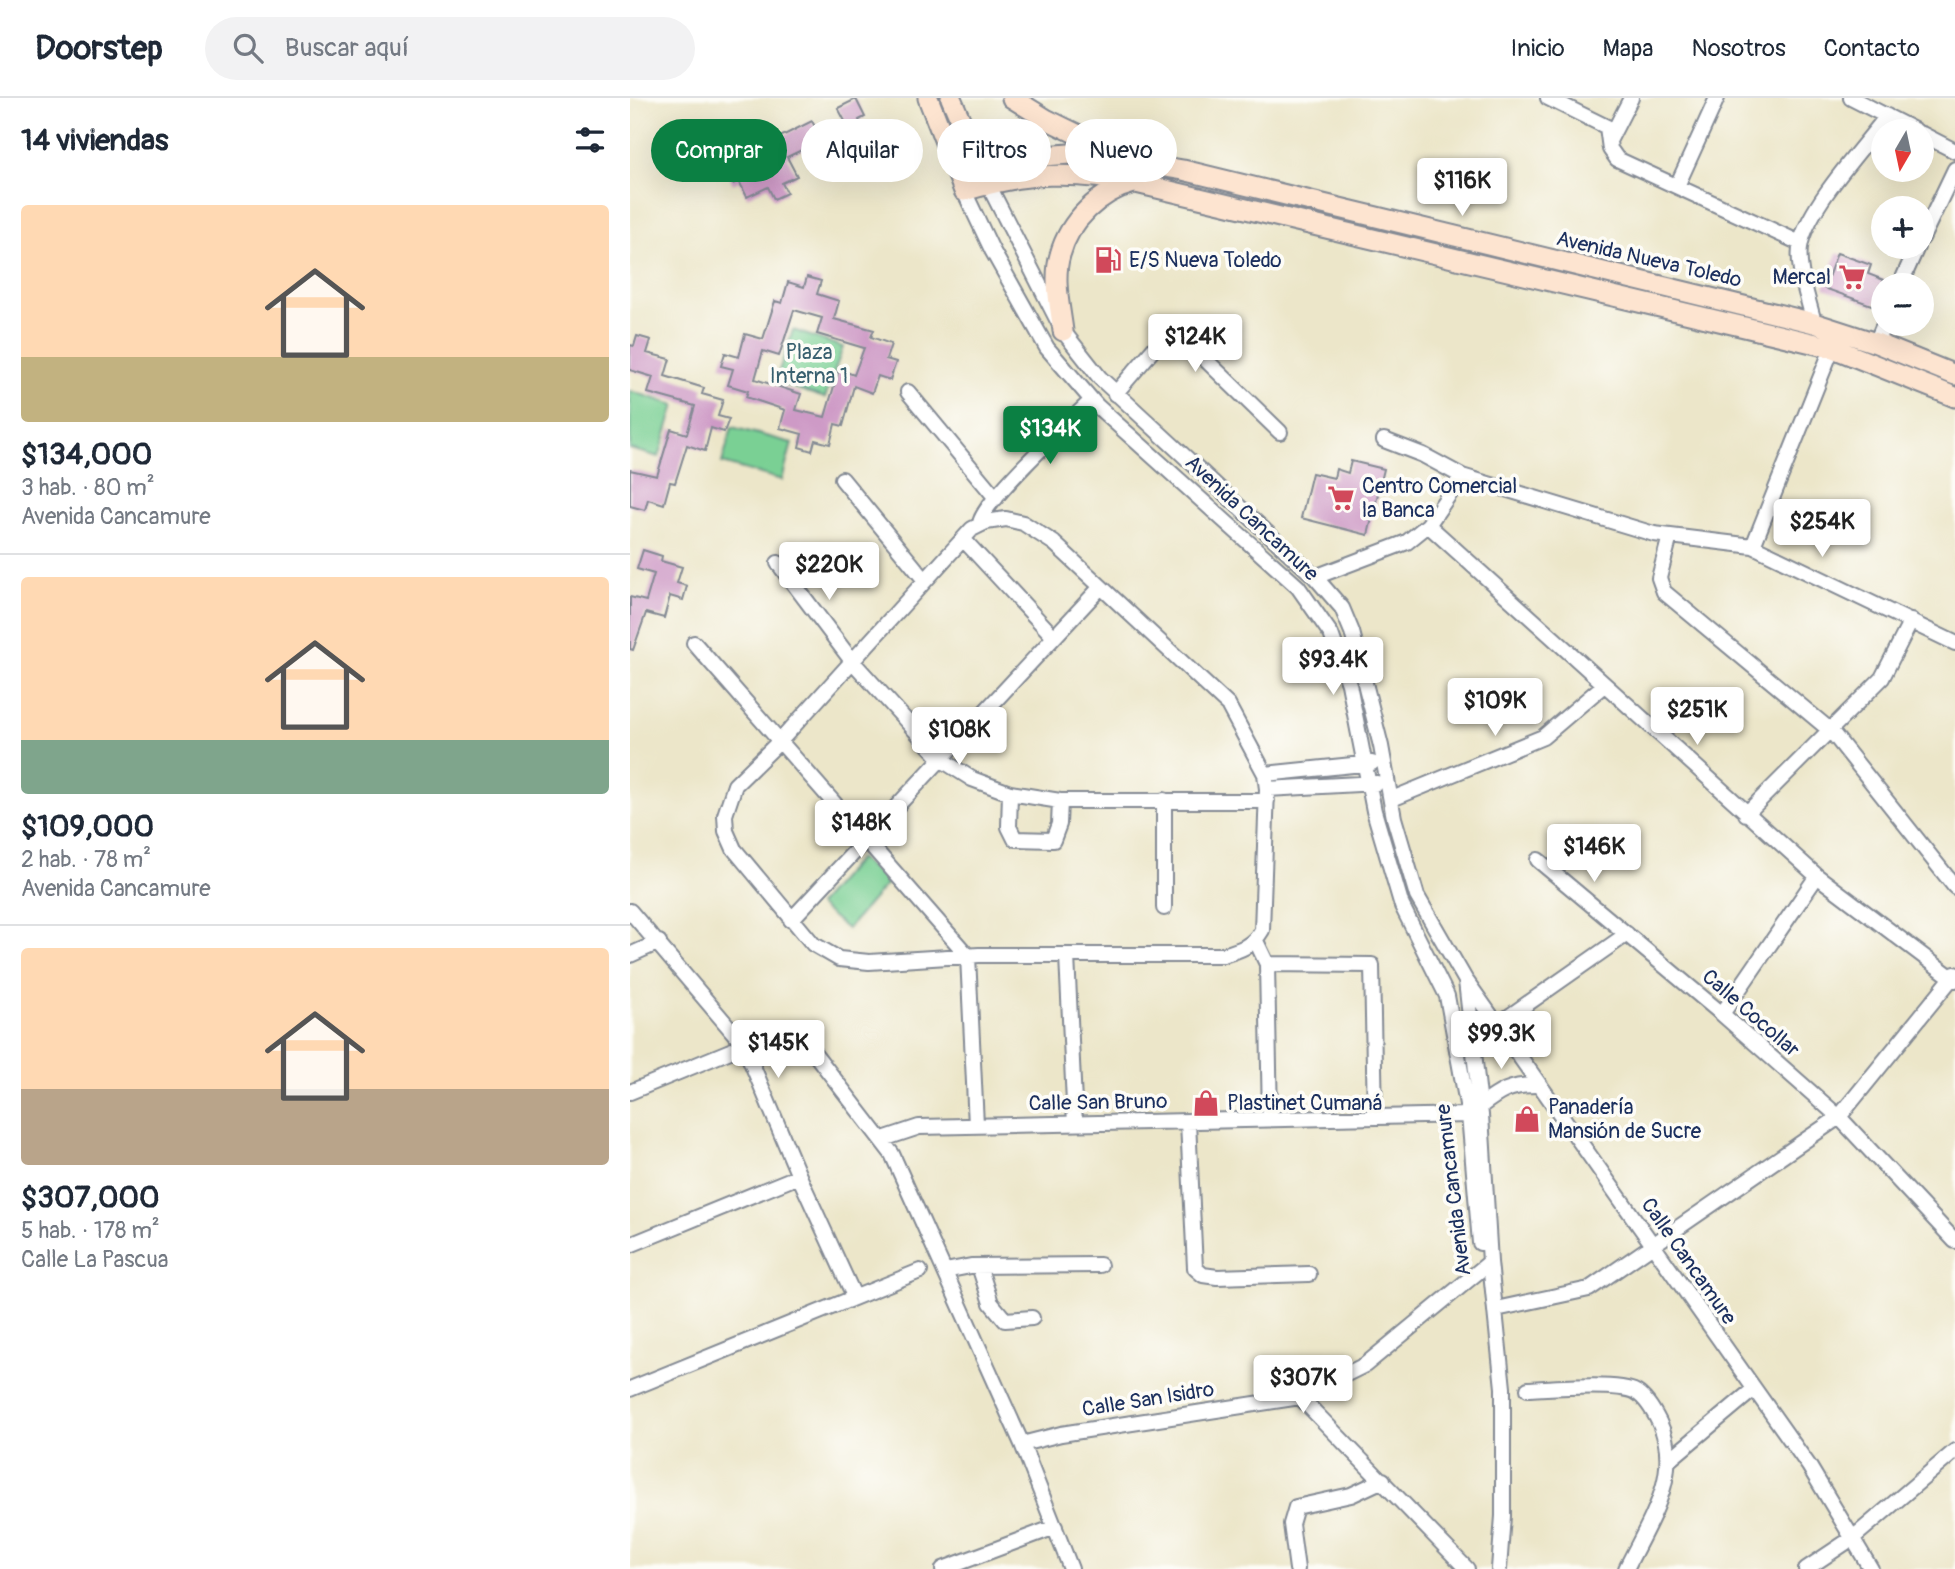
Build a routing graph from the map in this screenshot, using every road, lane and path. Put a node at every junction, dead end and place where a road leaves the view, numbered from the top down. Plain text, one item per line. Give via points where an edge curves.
1 (928, 98) edge
2 (951, 98) edge
3 (1012, 98) edge
4 (1548, 98) edge
5 (1631, 98) edge
6 (1717, 98) edge
7 (1851, 98) edge
8 (1887, 117) junction
9 (960, 119) edge
10 (1891, 119) edge
11 (937, 121) edge
12 (1065, 129) edge
13 (1934, 140) edge
14 (1609, 141) junction
15 (1955, 151) edge
16 (1177, 169) edge
17 (1955, 169) edge
18 (1051, 175) edge
19 (961, 182) edge
20 (975, 182) edge
21 (988, 182) edge
22 (1136, 183) junction
23 (1677, 186) junction
24 (964, 191) junction
25 (1934, 213) edge
26 (1800, 243) junction
27 (1814, 323) junction
28 (1063, 331) junction
29 (1879, 336) edge
30 (1836, 339) junction
31 (1876, 343) junction
32 (1955, 375) edge
33 (908, 392) dead end
34 (1115, 394) junction
35 (1955, 397) edge
36 (1092, 400) junction
37 (1280, 432) dead end
38 (1384, 440) dead end
39 (1461, 476) junction
40 (842, 479) dead end
41 (996, 498) junction
42 (980, 524) junction
43 (1428, 525) junction
44 (1671, 537) junction
45 (963, 539) junction
46 (1753, 546) junction
47 (778, 563) dead end
48 (1315, 577) junction
49 (924, 579) junction
50 (1100, 589) junction
51 (1911, 621) junction
52 (1054, 637) junction
53 (694, 643) dead end
54 (1955, 643) edge
55 (852, 661) junction
56 (1604, 685) junction
57 (1831, 731) junction
58 (781, 740) junction
59 (942, 760) junction
60 (1384, 761) junction
61 (1365, 764) junction
62 (1330, 766) junction
63 (1388, 781) junction
64 (1332, 785) junction
65 (1368, 785) junction
66 (1266, 788) junction
67 (1010, 793) junction
68 (1392, 799) junction
69 (1164, 800) junction
70 (1060, 801) junction
71 (1746, 814) junction
72 (866, 838) junction
73 (1538, 860) dead end
74 (1817, 876) junction
75 (1955, 887) edge
76 (1164, 908) dead end
77 (630, 911) edge
78 (791, 919) junction
79 (1628, 934) junction
80 (1256, 940) junction
81 (659, 942) junction
82 (630, 955) edge
83 (968, 956) junction
84 (1067, 956) junction
85 (1268, 964) junction
86 (1954, 977) edge
87 (1466, 981) junction
88 (1722, 1014) junction
89 (1497, 1025) junction
90 (744, 1045) junction
91 (1539, 1085) junction
92 (630, 1091) edge
93 (1475, 1111) junction
94 (1375, 1117) junction
95 (1839, 1117) junction
96 (1270, 1119) junction
97 (1188, 1122) junction
98 (1075, 1124) junction
99 (976, 1125) junction
100 (883, 1139) junction
101 (799, 1176) junction
102 (1955, 1241) edge
103 (1651, 1244) junction
104 (630, 1245) edge
105 (1100, 1265) dead end
106 (1486, 1265) junction
107 (979, 1266) junction
108 (920, 1271) dead end
109 (945, 1271) junction
110 (1309, 1274) dead end
111 (854, 1296) junction
112 (1496, 1309) junction
113 (1032, 1318) dead end
114 (630, 1389) edge
115 (1528, 1389) dead end
116 (1754, 1389) junction
117 (1300, 1397) junction
118 (1061, 1434) junction
119 (1022, 1444) junction
120 (1955, 1451) edge
121 (1668, 1461) junction
122 (1029, 1462) junction
123 (1383, 1480) junction
124 (1055, 1527) junction
125 (1854, 1537) junction
126 (943, 1569) edge
127 (1071, 1569) edge
128 (1297, 1569) edge
129 (1467, 1569) edge
130 (1499, 1569) edge
131 (1626, 1569) edge
132 (1806, 1569) edge
133 (1871, 1569) edge

1 - 11 main road, Avenida Cancamure
2 - 9 main road, Avenida Cancamure
3 - 12 main road
4 - 14 street via 1602,123
5 - 14 street
6 - 23 street
7 - 8 street
8 - 10 street
8 - 26 street via 1823,200
13 - 15 street
14 - 23 street via 1617,159
16 - 27 main road, Avenida Nueva Toledo
17 - 25 street
18 - 22 main road, Avenida Nueva Toledo via 1085,174
19 - 24 main road, Avenida Cancamure
20 - 24 main road, Avenida Nueva Toledo
21 - 28 street, Avenida Cancamure
22 - 28 main road via 1114,188 1093,204 1067,239 1059,256 1057,282
22 - 30 main road, Avenida Nueva Toledo
23 - 26 street
24 - 36 street, Avenida Cancamure via 1047,348
26 - 27 street
27 - 30 main road, Avenida Nueva Toledo
28 - 34 street, Avenida Cancamure
29 - 31 street
30 - 31 main road, Avenida Nueva Toledo
30 - 35 main road, Avenida Nueva Toledo
30 - 46 street
31 - 32 main road, Avenida Nueva Toledo
33 - 41 street
34 - 37 street via 1170,330 1175,330
34 - 48 street, Avenida Cancamure
36 - 41 street
36 - 61 street, Avenida Cancamure via 1297,587 1331,634 1349,684
38 - 39 street
39 - 43 street
39 - 44 street
40 - 49 street
41 - 42 street via 981,515
42 - 45 street
42 - 50 street via 1006,519 1023,523 1054,543
43 - 48 street via 1407,542
43 - 56 street
44 - 46 street
44 - 57 street via 1659,578 1664,592
45 - 49 street
45 - 52 street
46 - 51 street
47 - 55 street
48 - 60 street, Avenida Cancamure via 1342,608 1352,632
49 - 55 street
50 - 52 street
50 - 66 street via 1228,705
51 - 54 street
51 - 57 street via 1882,678
52 - 59 street
53 - 58 street
55 - 58 street
55 - 59 street
56 - 68 street via 1543,737
56 - 71 street
57 - 71 street
57 - 75 street
58 - 72 street
58 - 78 street via 735,785 725,815 734,849
59 - 67 street via 972,779
59 - 72 street
60 - 61 street
60 - 63 street, Avenida Cancamure
61 - 62 street
61 - 65 street, Avenida Cancamure
62 - 64 street
62 - 66 street
63 - 65 street
63 - 68 street, Avenida Cancamure
64 - 65 street
64 - 66 street
65 - 93 street, Avenida Cancamure via 1402,906 1447,996
66 - 69 street
66 - 80 street via 1262,930
67 - 70 street
67 - 70 street via 1009,827 1015,839 1053,840
68 - 87 street, Avenida Cancamure via 1416,896
69 - 70 street
69 - 76 street
71 - 74 street
72 - 78 street
72 - 83 street
73 - 79 street, Calle Cocollar
74 - 86 street
74 - 88 street
77 - 81 street
78 - 83 street via 813,944 839,959 869,962
79 - 88 street, Calle Cocollar
79 - 89 street
80 - 84 street via 1223,955
80 - 85 street
81 - 82 street
81 - 90 street
83 - 84 street
83 - 99 street
84 - 98 street
85 - 94 street via 1372,965
85 - 96 street
86 - 95 street
87 - 89 street, Calle Cancamure
87 - 93 street, Avenida Cancamure
88 - 95 street, Calle Cocollar
89 - 91 street, Calle Cancamure
90 - 92 street
90 - 100 street via 779,1031 798,1032
90 - 101 street
91 - 93 street via 1506,1088
91 - 103 street, Calle Cancamure
93 - 94 street, Calle San Bruno
93 - 106 street, Avenida Cancamure
94 - 96 street, Calle San Bruno
95 - 102 street, Calle Cocollar
95 - 103 street
96 - 97 street, Calle San Bruno
97 - 98 street, Calle San Bruno
97 - 110 street via 1195,1268 1217,1277
98 - 99 street, Calle San Bruno
99 - 100 street, Calle San Bruno via 919,1127
100 - 109 street
101 - 104 street
101 - 111 street
103 - 112 street via 1590,1289
103 - 116 street, Calle Cancamure
105 - 107 street
106 - 112 street, Avenida Cancamure
106 - 117 street, Calle San Isidro via 1365,1365
107 - 109 street
107 - 113 street via 997,1313 1005,1320
108 - 111 street
109 - 119 street
111 - 114 street
112 - 130 street, Avenida Cancamure via 1503,1413
115 - 121 street via 1636,1392 1653,1410 1667,1437
116 - 121 street
116 - 125 street, Calle Cancamure
117 - 118 street, Calle San Isidro
117 - 123 street
118 - 119 street, Calle San Isidro
118 - 122 street via 1040,1447
119 - 122 street
120 - 125 street
121 - 131 street via 1663,1493
122 - 124 street
123 - 128 street via 1351,1495 1297,1507 1292,1524
123 - 129 street
124 - 126 street
124 - 127 street
125 - 132 street
125 - 133 street, Calle Cancamure

